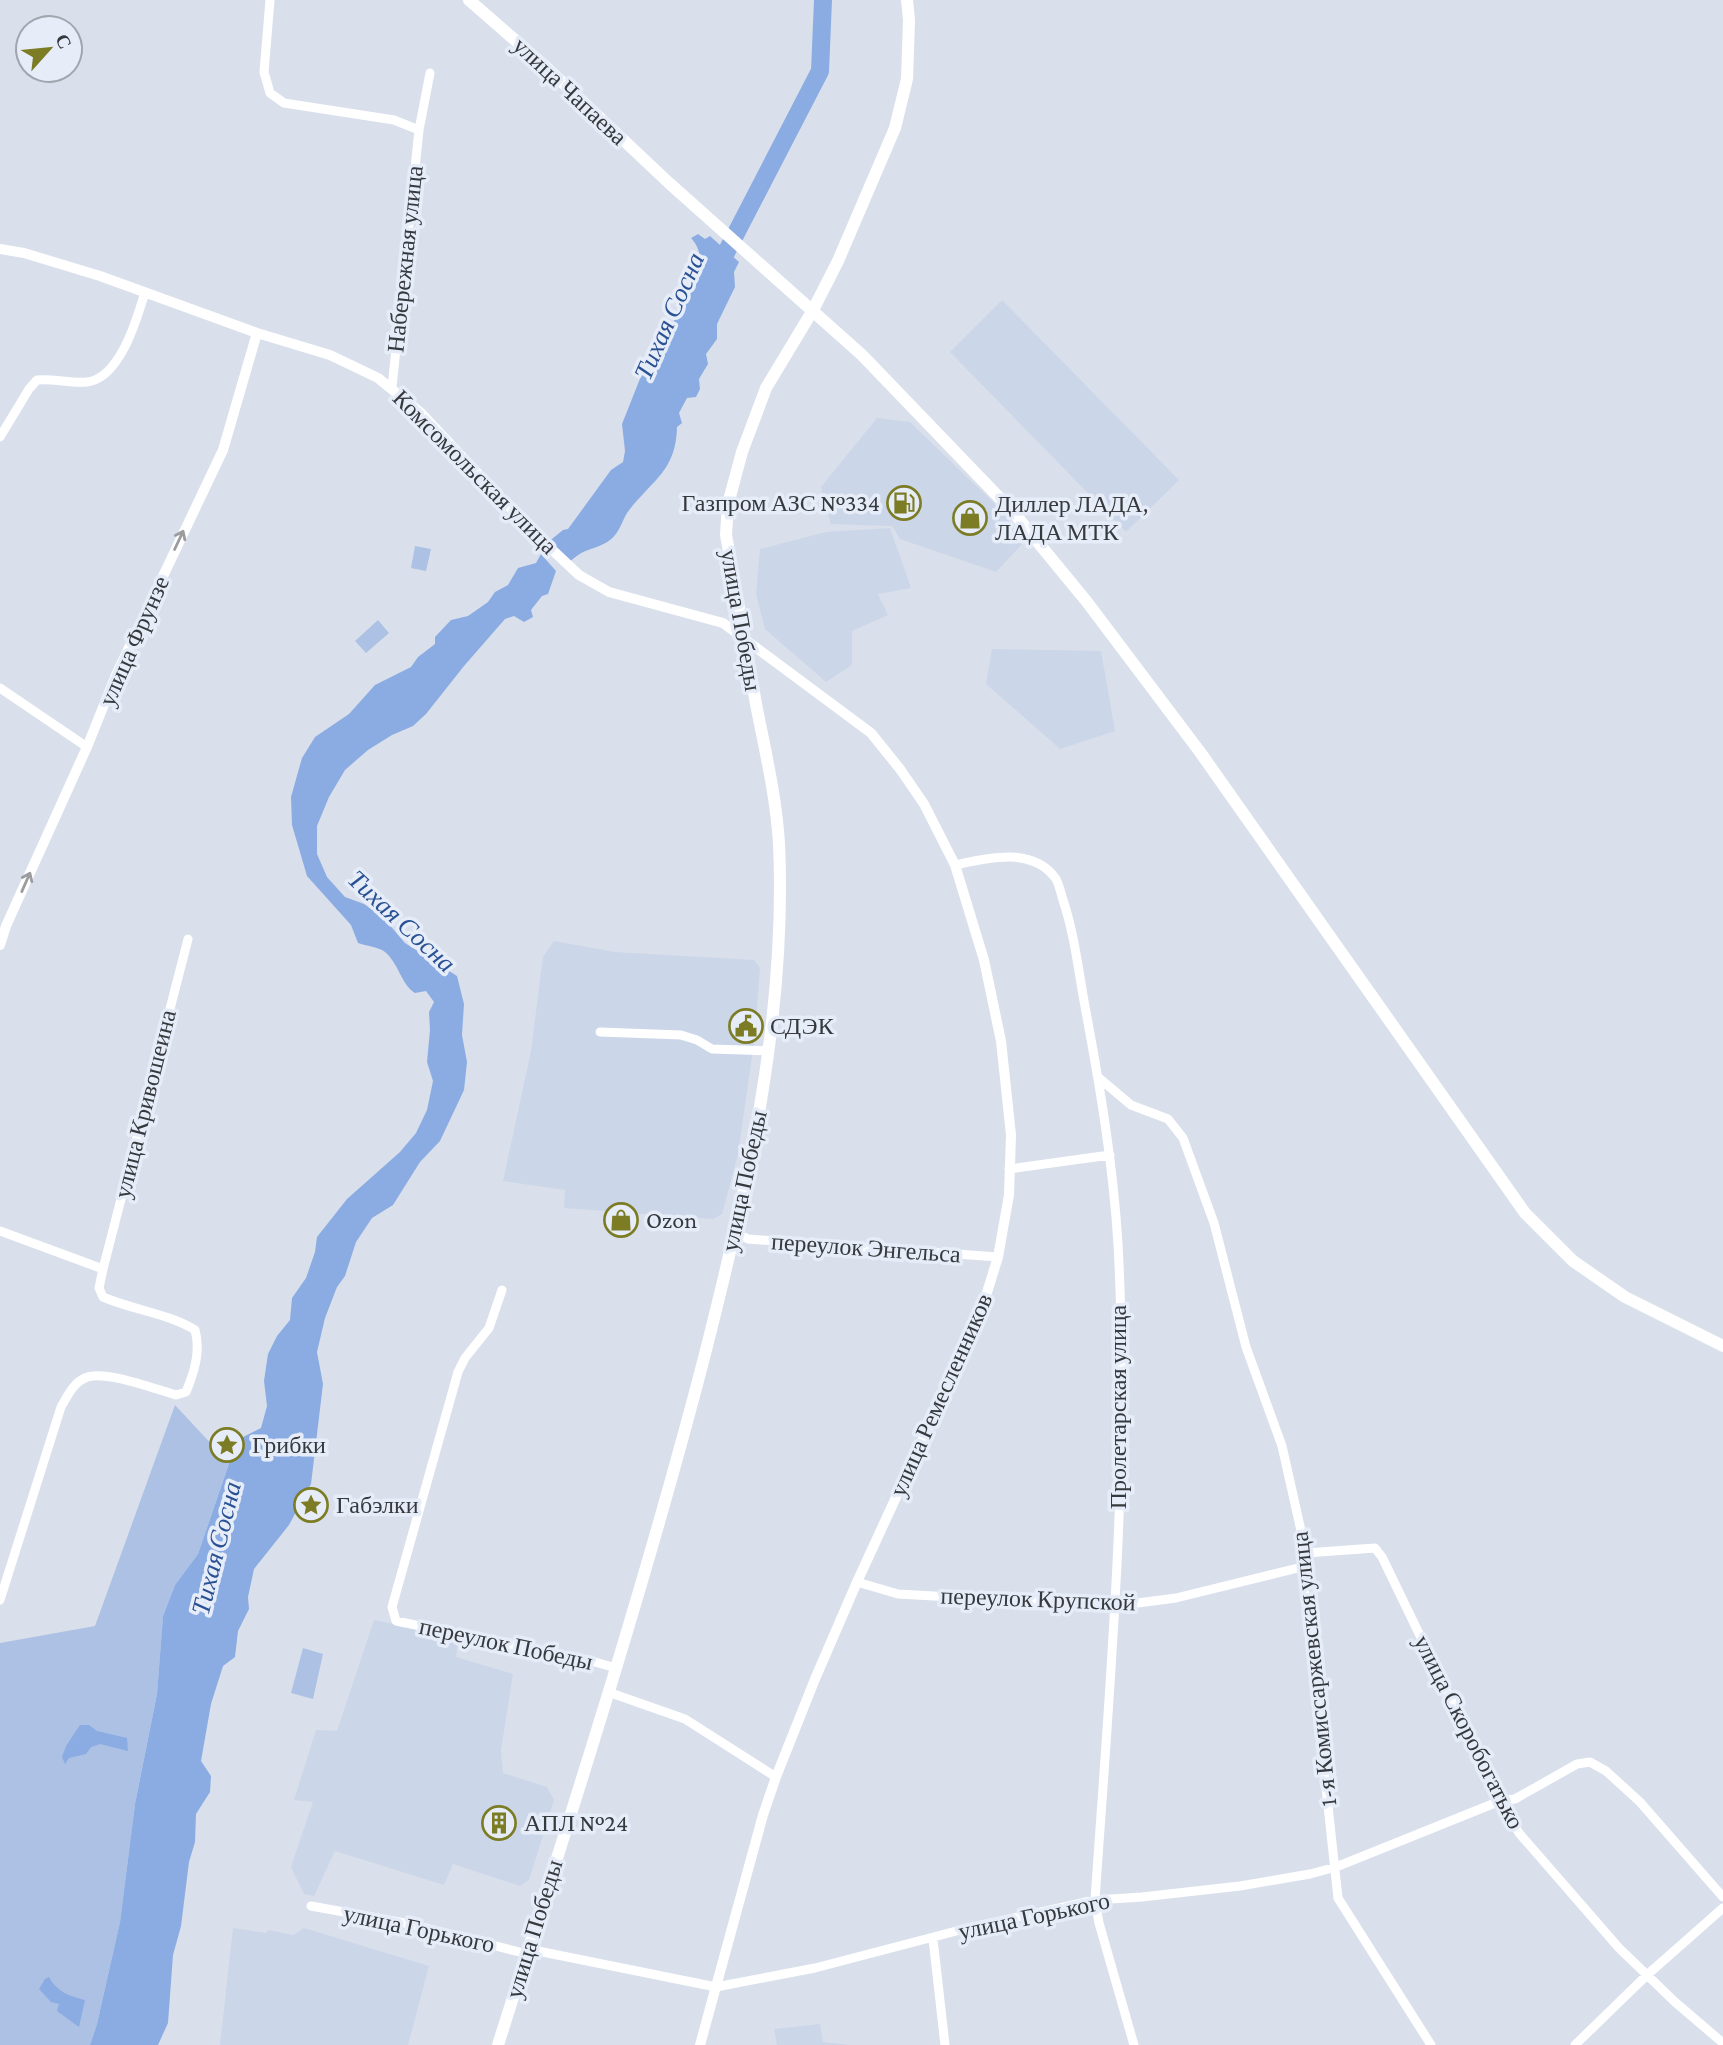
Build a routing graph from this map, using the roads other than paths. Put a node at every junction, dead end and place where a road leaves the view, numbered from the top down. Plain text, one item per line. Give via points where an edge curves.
1 (270, 0) edge
2 (469, 0) edge
3 (907, 0) edge
4 (430, 73) dead end
5 (419, 130) junction
6 (0, 249) edge
7 (145, 292) junction
8 (813, 310) junction
9 (257, 333) junction
10 (391, 387) junction
11 (0, 437) edge
12 (745, 639) junction
13 (0, 688) edge
14 (87, 747) junction
15 (955, 864) junction
16 (188, 939) dead end
17 (0, 945) edge
18 (600, 1032) dead end
19 (768, 1051) junction
20 (1099, 1078) junction
21 (1110, 1155) junction
22 (1009, 1169) junction
23 (0, 1231) edge
24 (736, 1233) junction
25 (998, 1257) junction
26 (103, 1269) junction
27 (502, 1290) dead end
28 (1723, 1346) edge
29 (1306, 1553) junction
30 (1302, 1567) junction
31 (857, 1582) junction
32 (0, 1600) edge
33 (1115, 1606) junction
34 (616, 1668) junction
35 (608, 1692) junction
36 (776, 1777) junction
37 (1500, 1801) junction
38 (1336, 1867) junction
39 (1723, 1897) edge
40 (1095, 1900) junction
41 (311, 1906) dead end
42 (1723, 1908) edge
43 (933, 1939) junction
44 (528, 1952) junction
45 (1647, 1975) junction
46 (716, 1987) junction
47 (1723, 2043) edge
48 (498, 2045) edge
49 (700, 2045) edge
50 (945, 2045) edge
51 (1134, 2045) edge
52 (1431, 2045) edge
53 (1575, 2045) edge

1 - 5 street, Набережная улица via 264,72 270,93 284,103 394,120
2 - 8 main road, улица Чапаева
3 - 8 main road, улица Победы via 907,79 895,128
4 - 5 street, Набережная улица
5 - 10 street, Набережная улица
6 - 7 street, Комсомольская улица
7 - 9 street, Комсомольская улица
7 - 11 street via 114,365 98,379 86,382 37,380
8 - 12 main road, улица Победы via 766,388 728,504 726,535
8 - 28 main road, улица Чапаева via 1014,513 1087,602 1200,752 1525,1213 1573,1261 1625,1297
9 - 10 street, Комсомольская улица via 330,355
14 -> 9 street, улица Фрунзе via 116,675 223,450
10 - 12 street, Комсомольская улица via 579,575 609,592 723,623
12 - 15 street, улица Ремесленников via 871,733 924,804
12 - 19 main road, улица Победы via 779,840 777,961
13 - 14 street
17 -> 14 street, улица Фрунзе
15 - 20 street, Пролетарская улица via 1012,856 1039,863 1056,879 1070,922
15 - 22 street, улица Ремесленников via 984,960 1001,1041 1011,1135
16 - 26 street, улица Кривошеина
18 - 19 street via 681,1035 712,1049
19 - 24 main road, улица Победы
20 - 21 street, Пролетарская улица
20 - 29 street, 1-я Комиссаржевская улица via 1131,1105 1168,1119 1183,1138 1214,1223 1246,1347 1282,1446
21 - 22 street
21 - 33 street, Пролетарская улица via 1118,1244 1121,1397
22 - 25 street, улица Ремесленников
23 - 26 street
24 - 25 street, переулок Энгельса via 748,1239
24 - 34 main road, улица Победы
25 - 31 street, улица Ремесленников via 980,1315
26 - 32 street, улица Кривошеина via 99,1288 103,1297 181,1321 195,1330 199,1342 192,1378 186,1392 176,1395 96,1374 70,1390
27 - 34 street, переулок Победы via 489,1328 458,1372 392,1607 396,1621
29 - 30 street, 1-я Комиссаржевская улица
29 - 37 street, улица Скоробогатько via 1375,1548
30 - 33 street, переулок Крупской via 1175,1598
30 - 38 street, 1-я Комиссаржевская улица
31 - 33 street, переулок Крупской via 898,1594
31 - 36 street, улица Ремесленников
33 - 40 street, Пролетарская улица
34 - 35 main road, улица Победы
35 - 36 street via 685,1719
35 - 44 main road, улица Победы
36 - 46 street, улица Ремесленников
37 - 38 street, улица Горького
37 - 39 street, улица Горького via 1516,1799 1577,1764 1590,1762 1640,1802
37 - 45 street, улица Скоробогатько via 1519,1833
38 - 40 street, улица Горького via 1240,1886
38 - 52 street, 1-я Комиссаржевская улица via 1338,1898
40 - 43 street, улица Горького
40 - 51 street, Пролетарская улица
41 - 44 street, улица Горького
42 - 45 street
43 - 46 street, улица Горького
43 - 50 street
44 - 46 street, улица Горького
44 - 48 main road, улица Победы
45 - 47 street, улица Скоробогатько
45 - 53 street
46 - 49 street, улица Ремесленников

